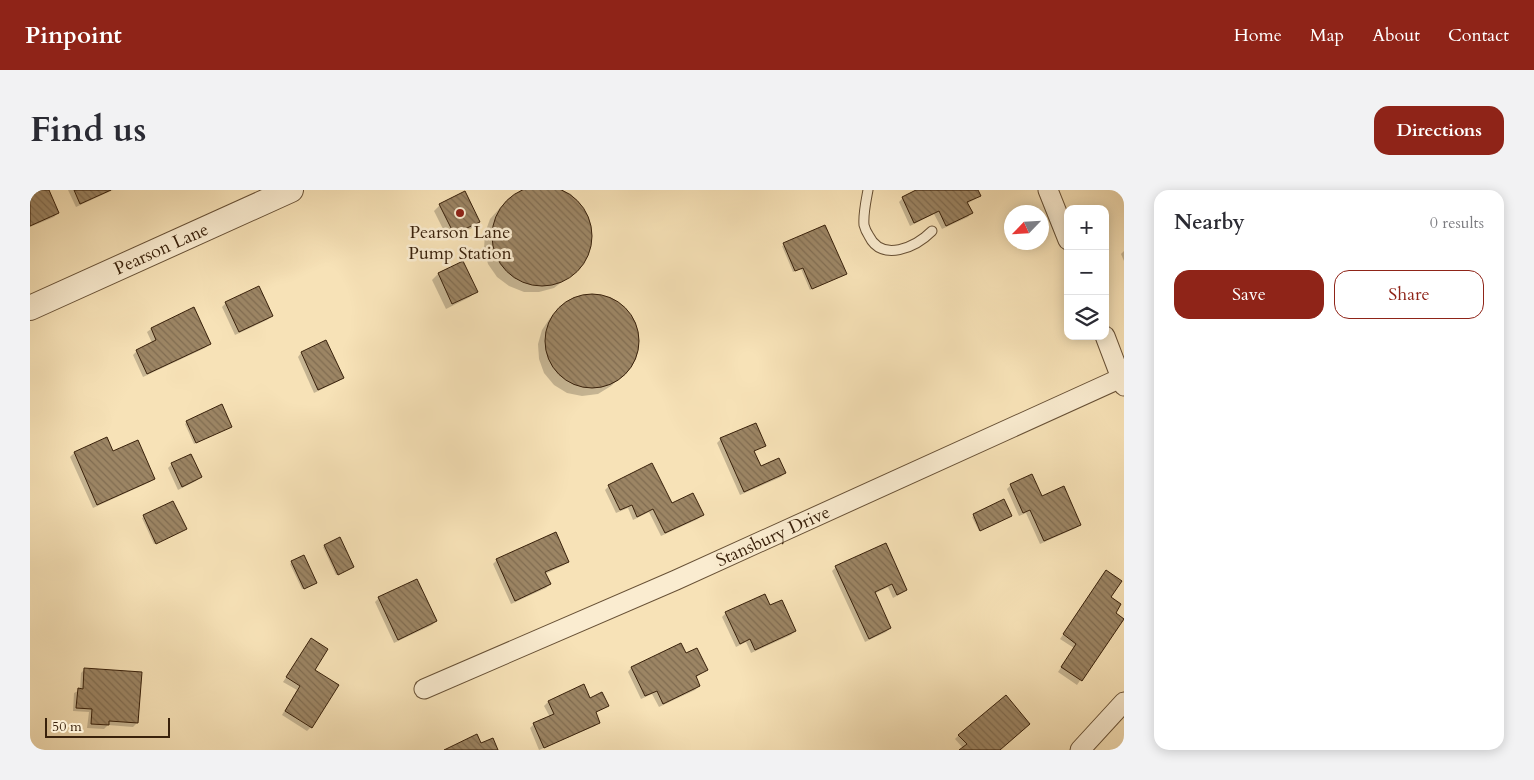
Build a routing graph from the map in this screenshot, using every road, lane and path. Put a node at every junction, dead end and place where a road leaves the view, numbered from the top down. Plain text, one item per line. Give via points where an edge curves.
1 (291, 190) edge
2 (868, 190) edge
3 (1048, 190) edge
4 (1064, 230) edge
5 (932, 232) dead end
6 (30, 308) edge
7 (1106, 340) edge
8 (1122, 382) edge
9 (424, 689) dead end
10 (1124, 702) edge
11 (1080, 750) edge

1 - 6 street, Pearson Lane
2 - 5 lane via 864,226 871,241 883,250 911,246
3 - 4 street
7 - 8 street
8 - 9 street, Stansbury Drive
10 - 11 street

